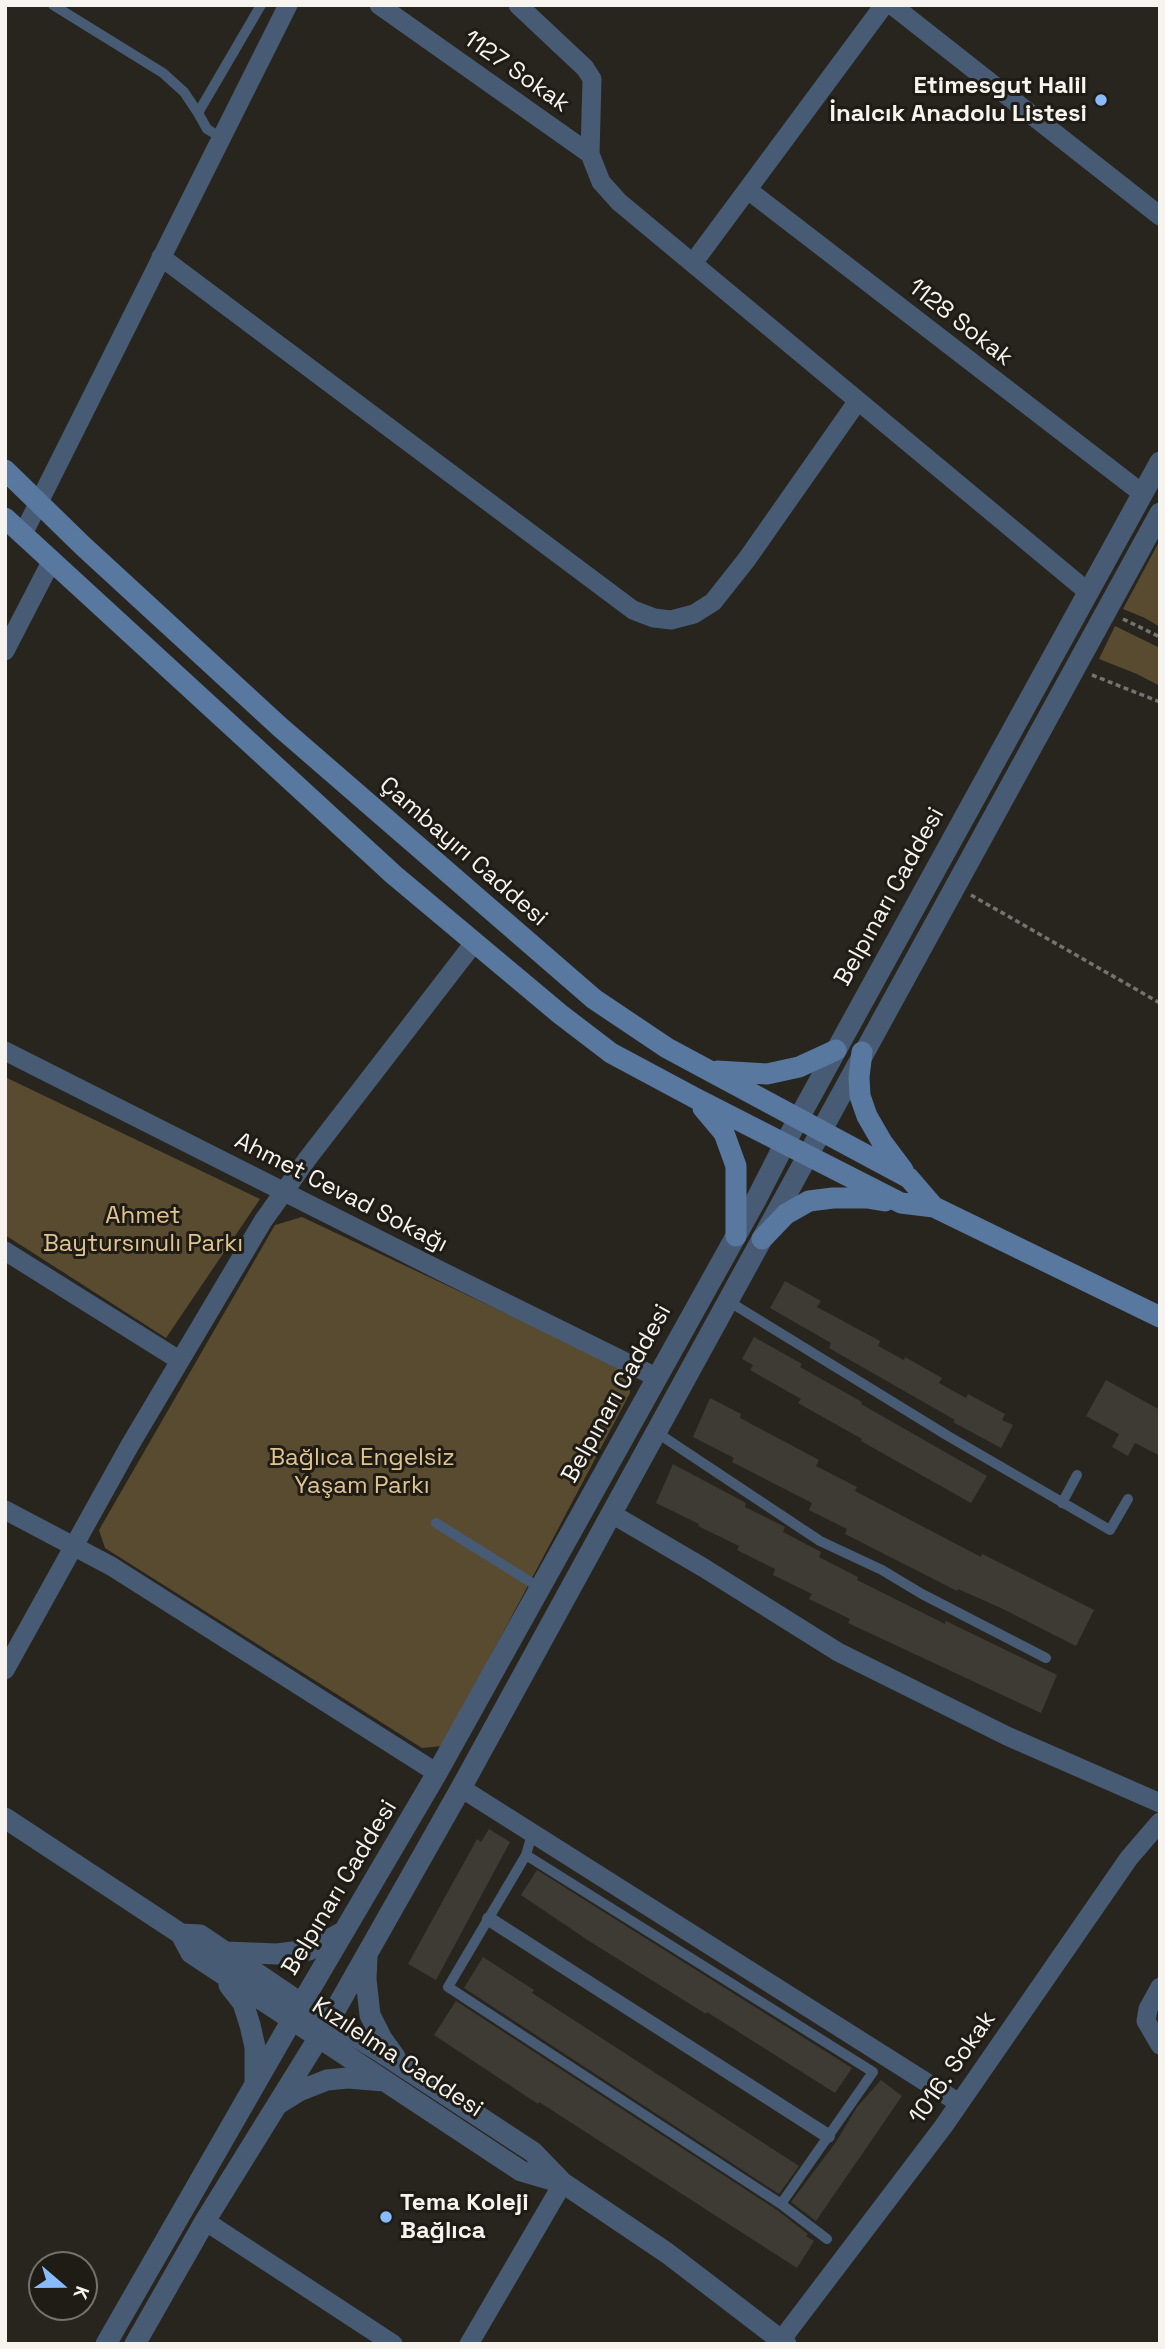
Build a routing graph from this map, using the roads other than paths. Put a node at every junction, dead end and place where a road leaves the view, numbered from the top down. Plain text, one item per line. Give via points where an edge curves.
1 (53, 5) edge
2 (261, 5) edge
3 (288, 5) edge
4 (379, 5) edge
5 (518, 5) edge
6 (884, 5) edge
7 (892, 5) edge
8 (198, 113) junction
9 (222, 138) junction
10 (590, 154) junction
11 (748, 190) junction
12 (1160, 216) edge
13 (161, 257) junction
14 (693, 263) junction
15 (857, 402) junction
16 (1160, 462) edge
17 (5, 470) edge
18 (1143, 494) junction
19 (40, 501) junction
20 (1160, 513) edge
21 (5, 518) edge
22 (23, 534) junction
23 (52, 560) junction
24 (1088, 592) junction
25 (5, 651) edge
26 (474, 943) junction
27 (836, 1050) junction
28 (5, 1051) edge
29 (862, 1052) junction
30 (705, 1069) junction
31 (695, 1098) junction
32 (798, 1120) junction
33 (819, 1131) junction
34 (784, 1144) junction
35 (806, 1155) junction
36 (909, 1178) junction
37 (283, 1191) junction
38 (901, 1203) junction
39 (934, 1206) junction
40 (736, 1236) junction
41 (762, 1239) junction
42 (5, 1251) edge
43 (729, 1301) junction
44 (1160, 1317) edge
45 (180, 1360) junction
46 (656, 1377) junction
47 (656, 1432) junction
48 (1077, 1475) dead end
49 (1128, 1499) dead end
50 (1062, 1503) junction
51 (5, 1510) edge
52 (612, 1514) junction
53 (436, 1523) dead end
54 (74, 1548) junction
55 (540, 1588) junction
56 (1046, 1658) dead end
57 (5, 1670) edge
58 (438, 1773) junction
59 (461, 1788) junction
60 (1160, 1802) edge
61 (5, 1818) edge
62 (1160, 1822) edge
63 (532, 1834) junction
64 (526, 1855) junction
65 (489, 1919) junction
66 (345, 1931) junction
67 (367, 1953) junction
68 (222, 1962) junction
69 (1160, 1987) edge
70 (297, 2012) junction
71 (323, 2029) junction
72 (1160, 2045) edge
73 (400, 2065) junction
74 (386, 2081) junction
75 (255, 2085) junction
76 (959, 2103) junction
77 (276, 2105) junction
78 (828, 2137) junction
79 (563, 2183) junction
80 (781, 2204) junction
81 (205, 2221) junction
82 (827, 2239) dead end
83 (784, 2342) edge
84 (106, 2344) edge
85 (135, 2344) edge
86 (393, 2344) edge
87 (469, 2344) edge

1 - 8 lane via 163,73
2 - 8 lane
3 - 9 street
4 - 10 street, 1127 Sokak
5 - 10 street via 592,79
6 - 11 street
7 - 12 street
8 - 9 lane via 208,129
9 - 13 street
10 - 14 street via 601,182
11 - 14 street
11 - 18 street, 1128 Sokak
13 - 15 street via 633,610 654,618 671,620 694,614 712,602
13 - 19 street
14 - 15 street
15 - 24 street
16 - 18 street, Belpınarı Caddesi
17 - 19 main road, Çambayırı Caddesi
18 - 24 street, Belpınarı Caddesi
19 - 22 street
19 - 30 main road, Çambayırı Caddesi via 280,727 569,978 635,1028
20 - 29 street, Belpınarı Caddesi
21 - 22 main road, Çambayırı Caddesi
22 - 23 main road, Çambayırı Caddesi
23 - 25 street
23 - 26 main road, Çambayırı Caddesi
24 - 27 street, Belpınarı Caddesi
26 - 31 main road, Çambayırı Caddesi via 611,1053
26 - 37 street
27 - 30 main road via 799,1067 767,1074
27 - 32 street, Belpınarı Caddesi
28 - 37 street, Ahmet Cevad Sokağı
29 - 33 street, Belpınarı Caddesi
29 - 36 main road via 860,1096 867,1116
30 - 32 main road, Çambayırı Caddesi
31 - 34 main road, Çambayırı Caddesi
31 - 40 main road via 724,1133 736,1166
32 - 33 main road, Çambayırı Caddesi
32 - 34 street, Belpınarı Caddesi
33 - 35 street, Belpınarı Caddesi
33 - 36 main road, Çambayırı Caddesi
34 - 35 main road, Çambayırı Caddesi
34 - 40 street, Belpınarı Caddesi
35 - 38 main road, Çambayırı Caddesi
35 - 41 street, Belpınarı Caddesi
36 - 39 main road, Çambayırı Caddesi
37 - 45 street
37 - 46 street, Ahmet Cevad Sokağı
38 - 39 main road, Çambayırı Caddesi
38 - 41 main road via 867,1198 809,1201 786,1214
39 - 44 main road, Çambayırı Caddesi
40 - 46 street, Belpınarı Caddesi
41 - 43 street, Belpınarı Caddesi
42 - 45 street
43 - 47 street, Belpınarı Caddesi
43 - 50 lane
45 - 54 street
46 - 55 street, Belpınarı Caddesi
47 - 52 street, Belpınarı Caddesi
47 - 56 lane via 820,1541
48 - 50 lane
49 - 50 lane via 1110,1530
51 - 54 street
52 - 59 street, Belpınarı Caddesi
52 - 60 street via 838,1652 1007,1736
53 - 55 lane
54 - 57 street
54 - 58 street via 111,1566
55 - 58 street, Belpınarı Caddesi
58 - 66 street, Belpınarı Caddesi
59 - 63 street
59 - 67 street, Belpınarı Caddesi
61 - 68 street, Kızılelma Caddesi via 181,1934 200,1935
62 - 76 street, 1016. Sokak via 1129,1858
63 - 64 lane
63 - 76 street
64 - 65 lane
64 - 78 lane via 873,2072
65 - 78 street
65 - 80 lane via 449,1987
66 - 68 street via 309,1950
66 - 70 street, Belpınarı Caddesi
67 - 71 street, Belpınarı Caddesi
67 - 73 street via 370,2015
68 - 70 street, Kızılelma Caddesi
68 - 75 street via 250,2025
69 - 72 street via 1146,2021
70 - 71 street, Kızılelma Caddesi
70 - 75 street, Belpınarı Caddesi
71 - 73 street, Kızılelma Caddesi
71 - 74 street, Kızılelma Caddesi
71 - 77 street, Belpınarı Caddesi
73 - 79 street, Kızılelma Caddesi via 533,2152
74 - 77 street via 327,2080
74 - 79 street, Kızılelma Caddesi via 521,2171
75 - 84 street, Belpınarı Caddesi
76 - 83 street, 1016. Sokak
77 - 81 street, Belpınarı Caddesi
78 - 80 lane
79 - 83 street, Kızılelma Caddesi via 667,2253
79 - 87 street
80 - 82 lane
81 - 85 street, Belpınarı Caddesi
81 - 86 street

